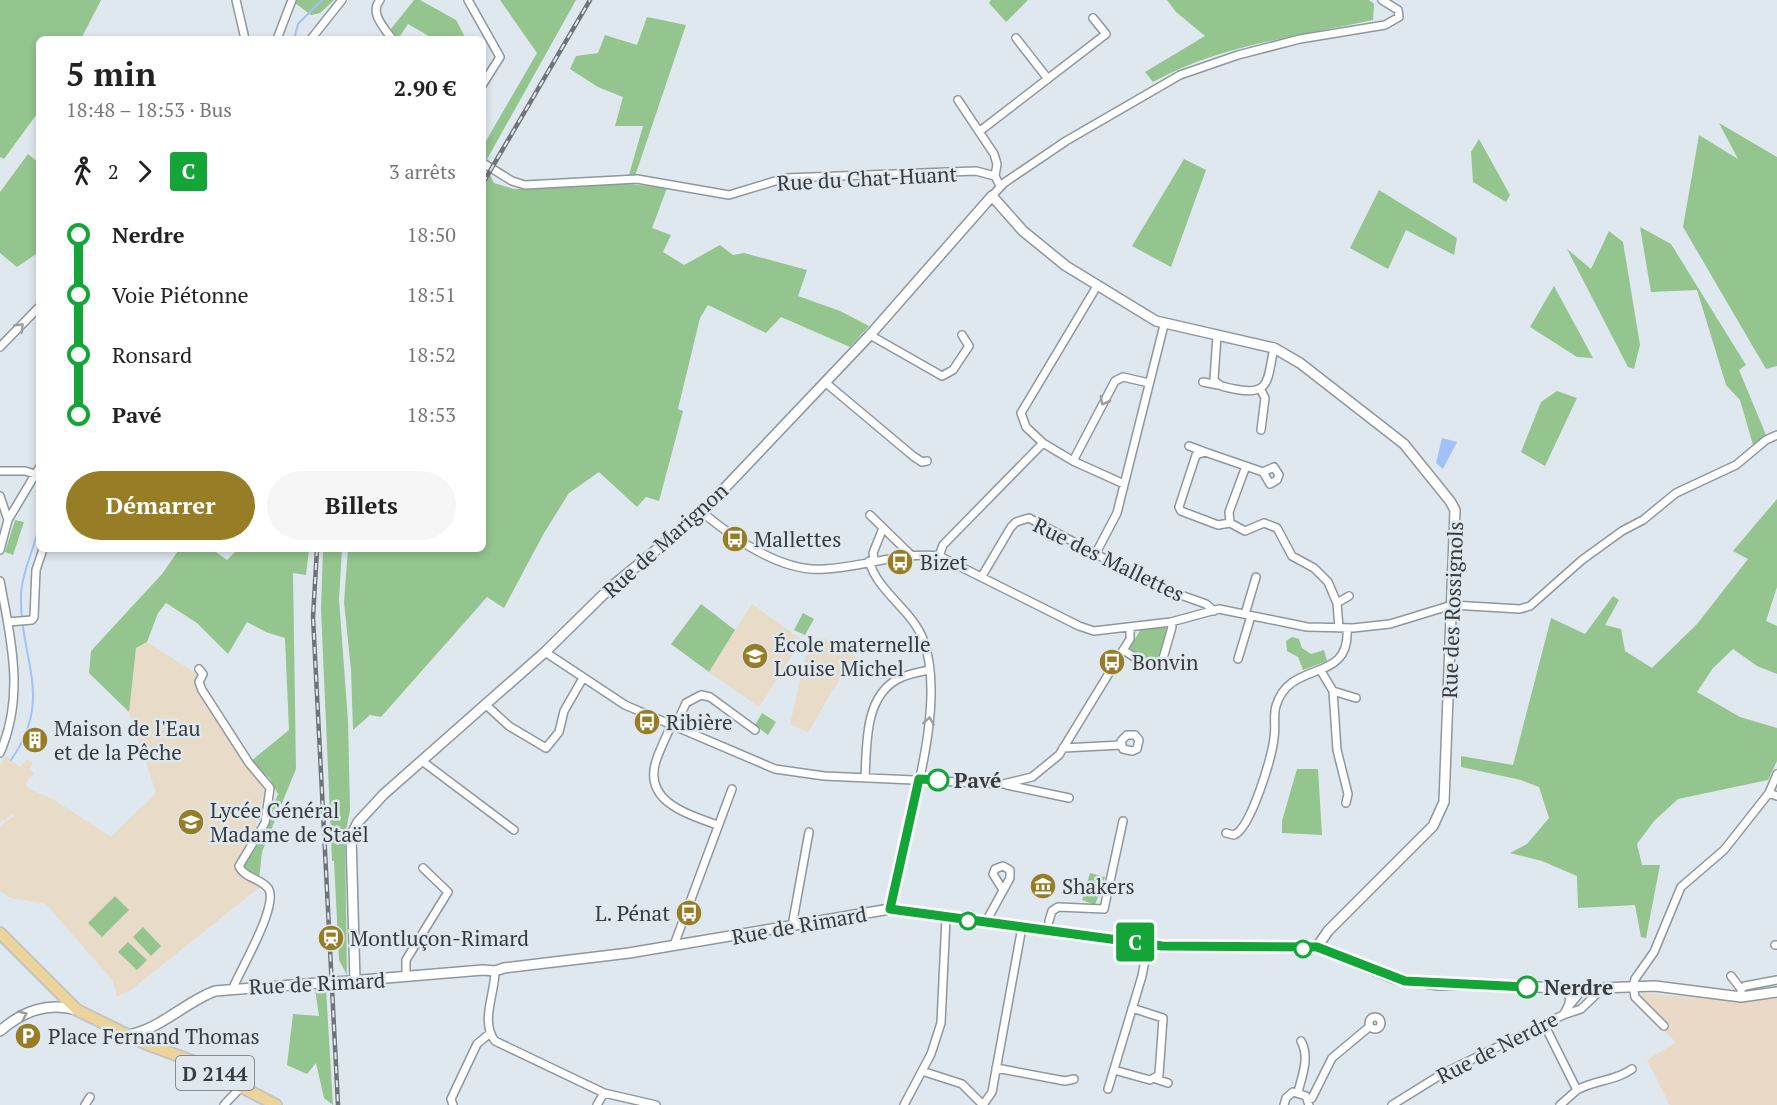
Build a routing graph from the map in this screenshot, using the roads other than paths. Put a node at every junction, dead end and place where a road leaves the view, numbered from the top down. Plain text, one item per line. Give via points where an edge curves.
1 (236, 0) edge
2 (292, 0) edge
3 (342, 0) edge
4 (380, 0) edge
5 (468, 0) edge
6 (1382, 0) edge
7 (1093, 18) dead end
8 (244, 36) edge
9 (278, 36) edge
10 (313, 36) edge
11 (390, 36) edge
12 (1016, 38) dead end
13 (486, 79) edge
14 (1048, 79) junction
15 (958, 100) dead end
16 (980, 131) junction
17 (486, 165) edge
18 (995, 176) junction
19 (1000, 186) junction
20 (992, 196) junction
21 (1097, 286) junction
22 (36, 310) edge
23 (1164, 325) junction
24 (870, 335) junction
25 (962, 335) dead end
26 (1217, 336) junction
27 (0, 347) edge
28 (1274, 348) junction
29 (1203, 382) dead end
30 (826, 383) junction
31 (1149, 383) junction
32 (1220, 386) junction
33 (1261, 390) junction
34 (1261, 430) dead end
35 (1774, 436) edge
36 (1043, 443) junction
37 (1189, 446) dead end
38 (1205, 452) junction
39 (927, 461) dead end
40 (1073, 461) junction
41 (1246, 466) junction
42 (0, 471) edge
43 (36, 471) edge
44 (1263, 472) dead end
45 (36, 473) edge
46 (1124, 484) junction
47 (0, 496) edge
48 (702, 512) junction
49 (870, 515) dead end
50 (8, 520) junction
51 (1230, 523) junction
52 (883, 528) junction
53 (0, 550) edge
54 (42, 552) edge
55 (1096, 553) junction
56 (912, 556) junction
57 (939, 556) junction
58 (872, 561) junction
59 (982, 576) junction
60 (1256, 577) dead end
61 (0, 581) edge
62 (1349, 596) dead end
63 (1336, 603) junction
64 (1452, 605) junction
65 (1214, 610) junction
66 (1248, 615) junction
67 (8, 622) junction
68 (1171, 622) junction
69 (1130, 627) junction
70 (1339, 628) junction
71 (1347, 628) junction
72 (1123, 650) junction
73 (545, 652) junction
74 (1238, 659) dead end
75 (199, 669) dead end
76 (929, 670) junction
77 (1321, 671) junction
78 (583, 678) junction
79 (1333, 691) junction
80 (1356, 699) dead end
81 (484, 704) junction
82 (673, 726) junction
83 (755, 730) dead end
84 (1122, 746) dead end
85 (1063, 748) junction
86 (0, 753) edge
87 (422, 761) junction
88 (865, 777) junction
89 (1032, 777) junction
90 (1776, 777) edge
91 (919, 779) junction
92 (1003, 784) junction
93 (732, 789) dead end
94 (1038, 792) junction
95 (1769, 793) junction
96 (1777, 796) edge
97 (1069, 798) dead end
98 (1346, 803) dead end
99 (1123, 821) dead end
100 (717, 825) junction
101 (514, 830) dead end
102 (810, 832) dead end
103 (1226, 833) dead end
104 (423, 868) dead end
105 (1003, 890) dead end
106 (890, 909) junction
107 (946, 918) junction
108 (1049, 921) dead end
109 (985, 923) junction
110 (792, 926) junction
111 (1022, 927) junction
112 (0, 933) edge
113 (1148, 944) junction
114 (674, 945) junction
115 (1317, 947) junction
116 (495, 971) junction
117 (1731, 976) dead end
118 (406, 977) junction
119 (1777, 980) edge
120 (352, 981) junction
121 (1633, 986) junction
122 (1604, 987) junction
123 (233, 988) junction
124 (1563, 988) junction
125 (1583, 989) junction
126 (1777, 992) edge
127 (1741, 993) junction
128 (64, 994) junction
129 (50, 1006) junction
130 (1132, 1008) junction
131 (1572, 1009) junction
132 (77, 1010) junction
133 (1545, 1026) junction
134 (1664, 1026) dead end
135 (1370, 1027) dead end
136 (0, 1031) edge
137 (133, 1034) junction
138 (489, 1034) junction
139 (1301, 1041) dead end
140 (996, 1068) junction
141 (1632, 1069) dead end
142 (1114, 1070) junction
143 (922, 1071) junction
144 (1074, 1079) dead end
145 (1156, 1079) junction
146 (1168, 1083) dead end
147 (241, 1087) junction
148 (1108, 1089) dead end
149 (1577, 1090) junction
150 (1298, 1092) junction
151 (604, 1093) junction
152 (90, 1097) dead end
153 (1309, 1103) edge
154 (85, 1105) edge
155 (224, 1105) edge
156 (276, 1105) edge
157 (453, 1105) edge
158 (597, 1105) edge
159 (656, 1105) edge
160 (904, 1105) edge
161 (983, 1105) edge
162 (1284, 1105) edge
163 (1392, 1105) edge
164 (1560, 1105) edge

1 - 8 street
2 - 9 street
3 - 10 street
4 - 11 street via 375,13
5 - 13 street via 500,57
6 - 19 street, Rue de Marignon via 1398,10 1399,17 1385,25 1300,39 1238,55 1180,75 1066,141
7 - 14 street via 1106,34
12 - 14 street
14 - 16 street
15 - 16 street
16 - 18 street via 994,154
17 - 18 street, Rue du Chat-Huant via 525,185 637,179 729,195 785,178 976,171
18 - 19 street
19 - 20 street, Rue de Marignon
20 - 21 street, Rue des Rossignols via 1023,231
20 - 24 street, Rue de Marignon
21 - 23 street, Rue des Rossignols
21 - 36 street via 1021,413 1026,427
27 -> 22 street
23 - 26 street, Rue des Rossignols
23 - 31 street
24 - 25 street via 942,376 953,370 969,346
24 - 30 street, Rue de Marignon
26 - 28 street, Rue des Rossignols
26 - 32 street via 1213,373
28 - 33 street via 1266,385
28 - 64 street, Rue des Rossignols via 1300,363 1400,440 1450,501 1455,510
29 - 32 street
30 - 39 street via 913,456
30 - 48 street, Rue de Marignon
31 -> 40 street via 1123,377 1115,381
31 - 46 street
32 - 33 street via 1250,392
33 - 34 street via 1265,398
35 - 64 street via 1736,465 1676,493 1582,560 1530,606 1520,609
36 - 40 street
36 - 57 street via 943,545
37 - 38 street
38 - 41 street
38 - 51 street via 1196,455 1179,507 1218,525
40 - 46 street
41 - 44 street
41 - 51 street via 1229,512
42 - 43 street
45 - 50 street
46 - 55 street via 1117,513
47 - 50 street
48 - 58 street via 769,557 791,566 825,569
48 - 73 street, Rue de Marignon via 610,588
49 - 52 street
50 - 53 street
51 - 63 street via 1245,531 1264,524 1274,525 1292,556 1314,568 1328,582
52 - 56 street
52 - 58 street
54 - 67 street via 36,570 34,616
55 - 59 street, Rue des Mallettes via 1035,520 1022,519 1011,527
55 - 65 street, Rue des Mallettes
56 - 57 street
56 - 58 street
57 - 59 street
58 - 76 street via 882,587 923,639
59 - 69 street via 1087,629
60 - 66 street
61 - 67 street
62 - 63 street
63 - 70 street
64 - 71 street, Rue des Mallettes via 1390,624
64 - 115 street, Rue des Rossignols via 1444,802 1439,815 1424,836 1328,931
65 - 66 street, Rue des Mallettes
65 - 68 street
66 - 70 street, Rue des Mallettes via 1307,627
66 - 74 street
67 - 86 street via 15,685 13,711
68 - 69 street
68 - 72 street via 1158,665
69 - 72 street via 1130,639
70 - 71 street, Rue des Mallettes
71 - 77 street via 1343,655
72 - 85 street
73 - 78 street
73 - 81 street, Rue de Marignon
75 - 123 street via 203,674 202,690 249,763 270,788 271,796 261,831 239,866 267,887 270,896 261,930
76 - 88 street via 896,679 878,700 868,728
91 -> 76 street via 931,713
77 - 79 street
77 - 103 street via 1291,681 1279,697 1275,739 1263,782 1243,828 1234,835
78 - 81 street via 564,711 559,732 546,748 509,726
78 - 82 street via 626,705
79 - 80 street
79 - 98 street via 1337,750 1348,794
81 - 87 street, Rue de Marignon
82 - 83 street via 686,703 701,695 710,697
82 - 88 street via 776,769
82 - 100 street via 656,762 656,788 676,809
84 - 85 street
85 - 89 street
87 - 101 street
87 - 120 street, Rue de Marignon via 358,822 351,836
88 - 91 street
89 - 92 street
89 - 94 street
90 - 95 street
91 - 92 street
91 - 106 street
92 - 94 street
93 - 100 street
94 - 97 street
95 - 96 street
95 - 121 street via 1724,850 1681,887 1654,952
99 - 108 street via 1104,909 1058,907
100 - 114 street
102 - 110 street
104 - 118 street via 448,892 406,960
105 - 109 street
106 - 107 street, Rue de Rimard
106 - 110 street, Rue de Rimard
107 - 109 street, Rue de Rimard
107 - 143 street via 941,1023
109 - 111 street, Rue de Rimard
110 - 114 street, Rue de Rimard
111 - 113 street, Rue de Rimard
111 - 140 street
112 - 128 main road, D 2144
113 - 115 street, Rue de Rimard via 1198,948
113 - 130 street
114 - 116 street, Rue de Rimard
115 - 124 street, Rue de Rimard via 1405,981
116 - 118 street, Rue de Rimard
116 - 138 street
117 - 127 street
118 - 120 street, Rue de Rimard
119 - 127 street
120 - 123 street, Rue de Rimard, bridge
121 - 122 street, Rue de Rimard
121 - 127 street, Rue de Rimard
121 - 134 street via 1635,997
122 - 125 street, Rue de Rimard
122 - 131 street
123 - 137 street, Rue de Rimard via 200,997 148,1030
124 - 125 street, Rue de Rimard
124 - 131 street, Rue de Nerdre
125 - 131 street, Rue de Nerdre
126 - 127 street, Rue de Rimard
128 - 129 street
128 - 132 main road, D 2144
128 - 137 main road, D 2144
129 - 132 street
136 -> 129 street via 15,1018
130 - 142 street
130 - 145 street via 1163,1018
131 - 133 street, Rue de Nerdre
132 - 137 main road, D 2144
133 - 149 street
133 - 163 street, Rue de Nerdre via 1442,1074
135 - 153 street via 1332,1058
137 - 147 main road, D 2144
138 - 151 street via 507,1049
138 - 157 street via 477,1044 451,1099
139 - 150 street via 1306,1060
140 - 144 street via 1065,1081
140 - 161 street via 992,1092
141 - 149 street via 1625,1075 1586,1084
142 - 145 street
142 - 148 street
143 - 160 street
143 - 161 street via 962,1084
145 - 146 street
147 - 155 street
147 - 156 main road, D 2144
149 - 164 street
150 - 153 street
150 - 162 street via 1290,1094
151 - 158 street
151 - 159 street
152 - 154 street

